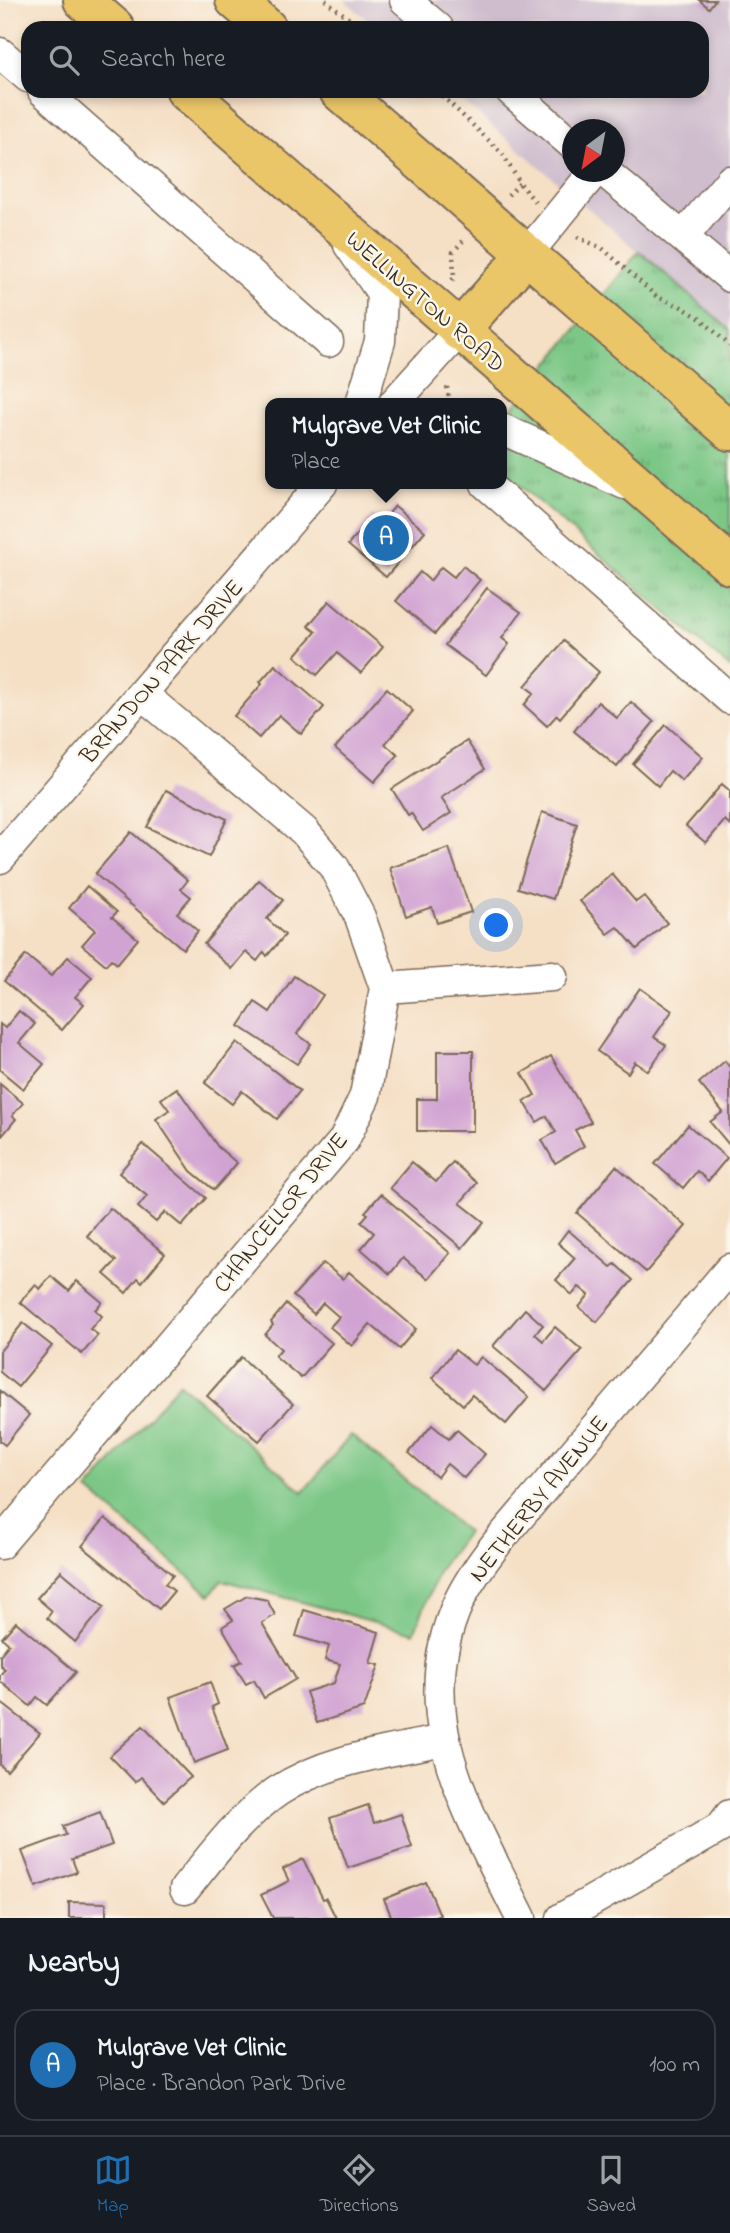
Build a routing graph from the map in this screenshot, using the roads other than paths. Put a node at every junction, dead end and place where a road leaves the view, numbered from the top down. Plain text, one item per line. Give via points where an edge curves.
1 (83, 0) edge
2 (234, 0) edge
3 (405, 0) edge
4 (107, 21) edge
5 (259, 21) edge
6 (430, 21) edge
7 (0, 53) edge
8 (21, 71) edge
9 (51, 98) edge
10 (194, 98) edge
11 (347, 98) edge
12 (519, 98) edge
13 (562, 135) edge
14 (730, 181) edge
15 (586, 182) edge
16 (617, 182) edge
17 (331, 218) junction
18 (683, 237) junction
19 (527, 254) junction
20 (730, 277) edge
21 (459, 331) junction
22 (328, 342) dead end
23 (363, 398) edge
24 (408, 398) edge
25 (507, 431) edge
26 (730, 431) edge
27 (318, 489) edge
28 (492, 489) edge
29 (647, 494) junction
30 (730, 565) edge
31 (142, 694) junction
32 (730, 699) edge
33 (0, 858) edge
34 (552, 976) dead end
35 (385, 988) junction
36 (730, 1269) edge
37 (0, 1544) edge
38 (443, 1740) junction
39 (730, 1815) edge
40 (185, 1889) dead end
41 (521, 1918) edge
42 (562, 1918) edge

1 - 4 highway
2 - 5 highway
3 - 6 street
7 - 8 street
9 - 22 street
10 - 17 highway, WELLINGTON ROAD
11 - 19 highway
12 - 13 street
14 - 18 street
15 - 19 street
16 - 18 street
17 - 21 highway, WELLINGTON ROAD
17 - 23 street via 382,293 380,341
18 - 20 street
19 - 21 highway
19 - 26 highway
21 - 24 street
21 - 29 highway, WELLINGTON ROAD
25 - 29 street
27 - 31 street, BRANDON PARK DRIVE
28 - 32 street
29 - 30 highway, WELLINGTON ROAD
31 - 33 street, BRANDON PARK DRIVE
31 - 35 street, CHANCELLOR DRIVE via 304,831 334,867 360,917
34 - 35 street
35 - 37 street, CHANCELLOR DRIVE via 365,1096 344,1140
36 - 38 street, NETHERBY AVENUE via 474,1574 447,1632 440,1663
38 - 40 street via 338,1763 278,1791 232,1832
38 - 41 street, NETHERBY AVENUE via 459,1787
39 - 42 street via 720,1827

